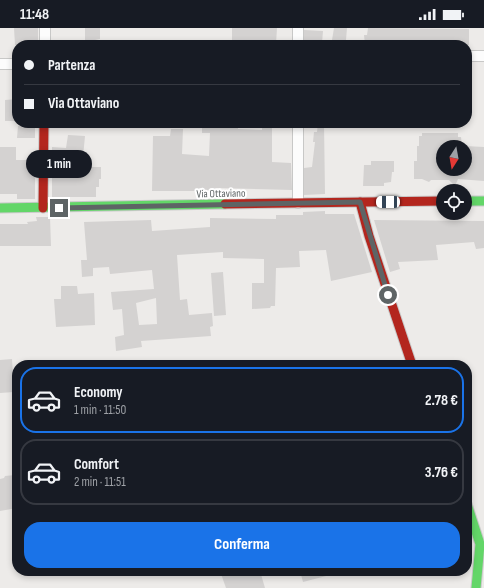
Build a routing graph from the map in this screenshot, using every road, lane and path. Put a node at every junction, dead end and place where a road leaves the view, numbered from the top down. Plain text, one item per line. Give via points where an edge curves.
1 (45, 28) edge
2 (298, 28) edge
3 (45, 40) edge
4 (298, 40) edge
5 (472, 56) edge
6 (484, 56) edge
7 (0, 64) edge
8 (12, 64) edge
9 (44, 128) edge
10 (298, 128) edge
11 (436, 201) edge
12 (472, 201) edge
13 (484, 201) edge
14 (360, 202) junction
15 (298, 203) junction
16 (0, 208) edge
17 (43, 208) junction
18 (410, 360) edge
19 (472, 519) edge
20 (481, 566) edge
21 (476, 588) edge

1 - 3 street
2 - 4 street
5 - 6 street
7 - 8 street
9 - 17 main road
10 - 15 street
11 - 14 main road, Via Ottaviano
12 - 13 main road
14 - 15 main road, Via Ottaviano
14 - 18 main road
15 - 17 main road, Via Ottaviano
16 - 17 main road, Via Ottaviano
19 - 20 main road via 480,544
20 - 21 main road

